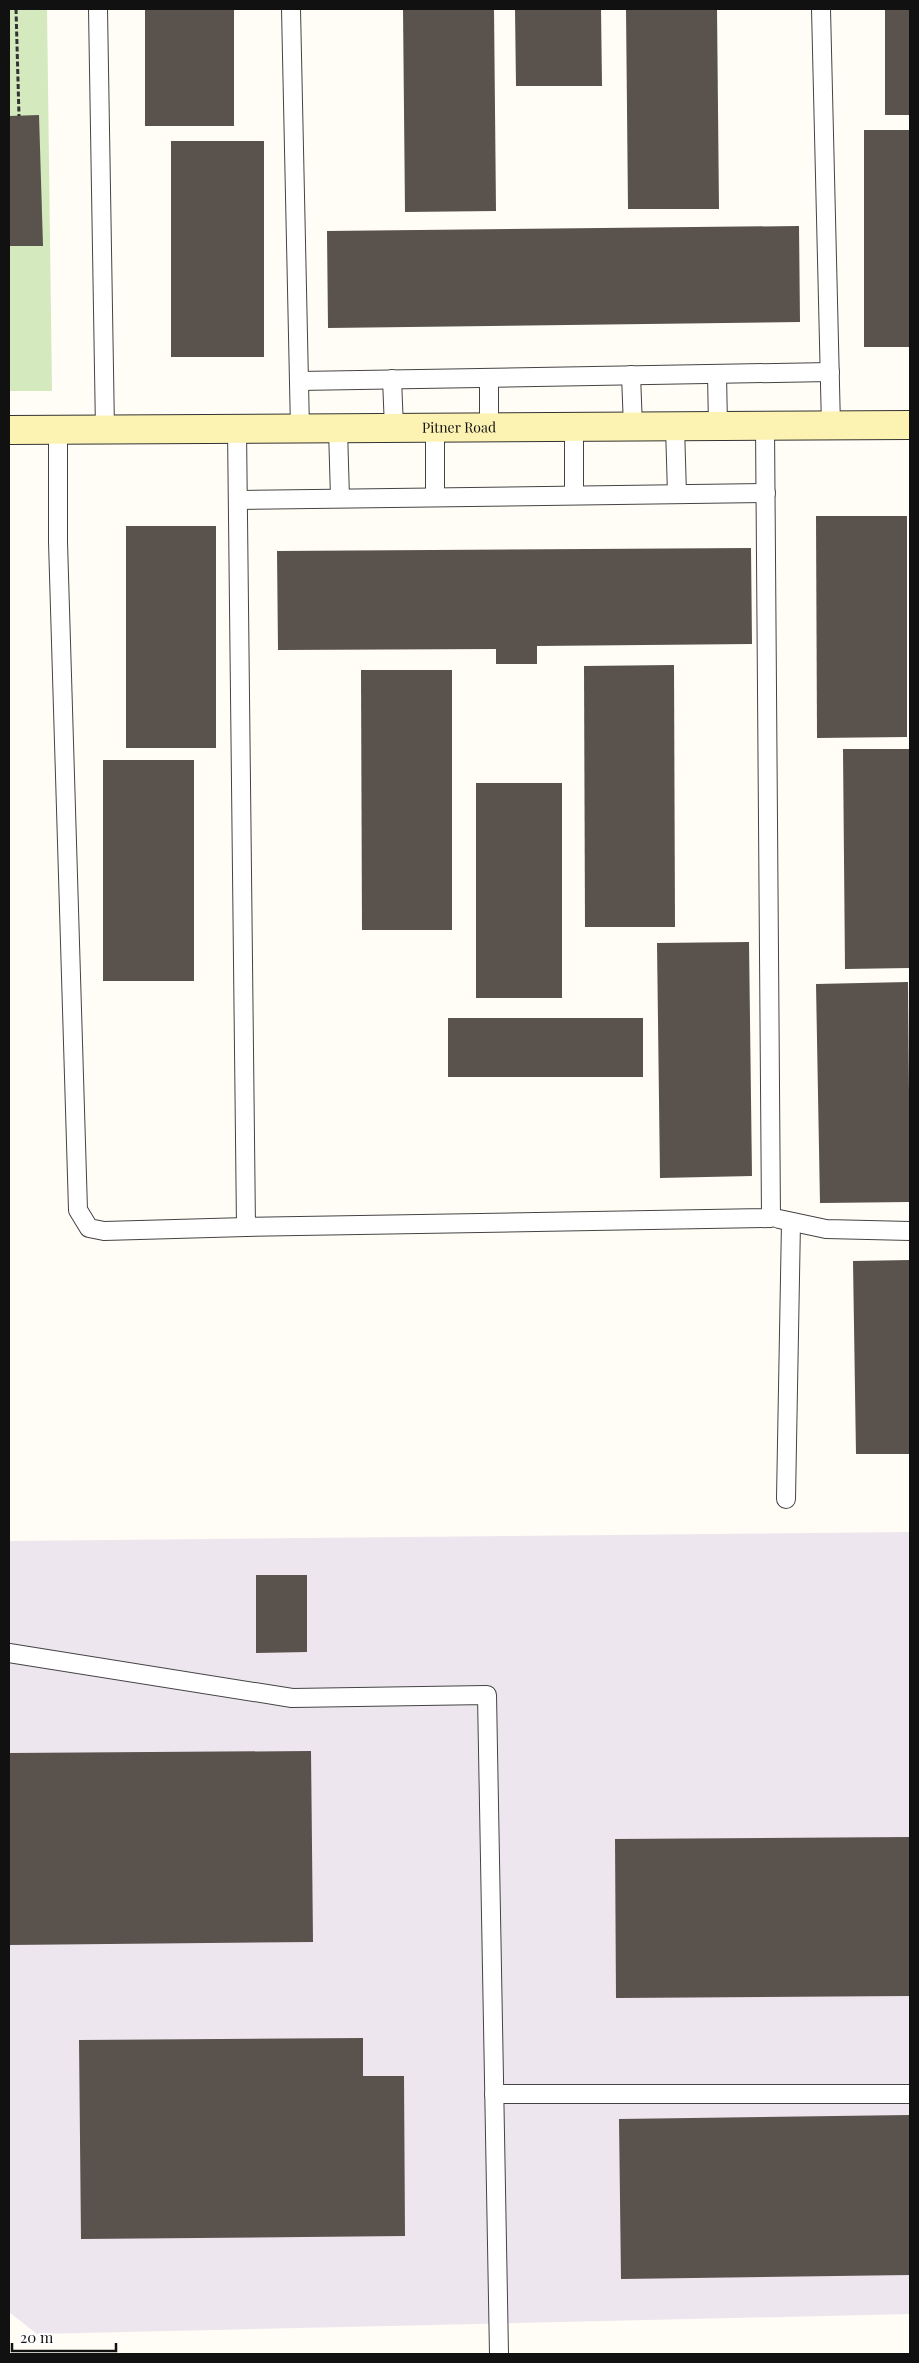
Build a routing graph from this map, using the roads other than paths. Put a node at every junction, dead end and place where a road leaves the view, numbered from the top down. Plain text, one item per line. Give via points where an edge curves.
1 (98, 9) edge
2 (291, 9) edge
3 (821, 9) edge
4 (830, 372) junction
5 (717, 374) junction
6 (631, 375) junction
7 (489, 378) junction
8 (392, 379) junction
9 (299, 381) junction
10 (718, 426) junction
11 (765, 426) junction
12 (831, 426) junction
13 (910, 426) edge
14 (633, 427) junction
15 (675, 427) junction
16 (394, 428) junction
17 (435, 428) junction
18 (489, 428) junction
19 (574, 428) junction
20 (237, 429) junction
21 (300, 429) junction
22 (338, 429) junction
23 (9, 430) edge
24 (58, 430) junction
25 (105, 430) junction
26 (766, 493) junction
27 (677, 494) junction
28 (574, 495) junction
29 (435, 497) junction
30 (340, 498) junction
31 (238, 500) junction
32 (771, 1218) junction
33 (791, 1222) junction
34 (246, 1227) junction
35 (910, 1231) edge
36 (786, 1499) dead end
37 (9, 1653) edge
38 (494, 2094) junction
39 (910, 2094) edge
40 (499, 2354) edge

1 - 25 lane
2 - 9 lane
3 - 4 lane
4 - 5 lane
4 - 12 lane
5 - 6 lane
5 - 10 lane
6 - 7 lane
6 - 14 lane
7 - 8 lane
7 - 18 lane
8 - 9 lane
8 - 16 lane
9 - 21 lane
10 - 11 street, Pitner Road
10 - 15 street, Pitner Road
11 - 12 street, Pitner Road
11 - 26 lane
12 - 13 street, Pitner Road
14 - 15 street, Pitner Road
14 - 19 street, Pitner Road
15 - 27 lane
16 - 17 street, Pitner Road
16 - 22 street, Pitner Road
17 - 18 street, Pitner Road
17 - 29 lane
18 - 19 street, Pitner Road
19 - 28 lane
20 - 21 street, Pitner Road
20 - 25 street, Pitner Road
20 - 31 lane
21 - 22 street, Pitner Road
22 - 30 lane
23 - 24 street, Pitner Road
24 - 25 street, Pitner Road
24 - 34 lane via 78,1210 89,1228 104,1232
26 - 27 lane
26 - 32 lane
27 - 28 lane
28 - 29 lane
29 - 30 lane
30 - 31 lane
31 - 34 lane
32 - 33 lane
32 - 34 lane
33 - 35 lane via 826,1229
33 - 36 lane
37 - 38 lane via 292,1698 487,1694
38 - 39 lane
38 - 40 lane

